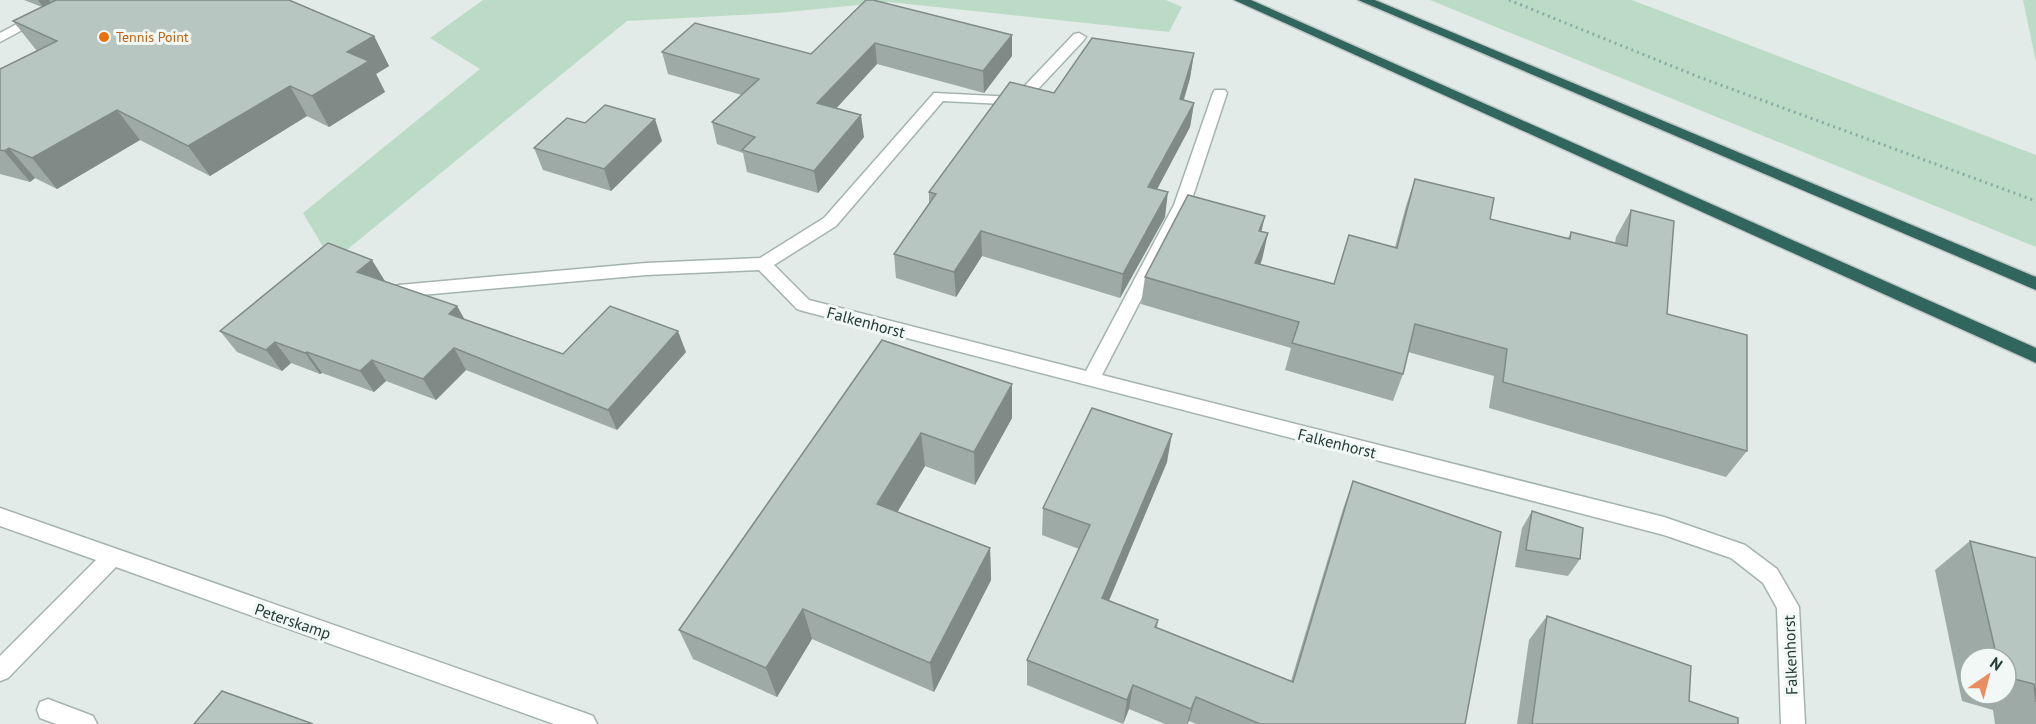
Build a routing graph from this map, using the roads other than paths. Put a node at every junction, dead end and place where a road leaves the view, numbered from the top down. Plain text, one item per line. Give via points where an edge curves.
1 (72, 0) edge
2 (1240, 0) edge
3 (1364, 0) edge
4 (1079, 37) dead end
5 (0, 38) edge
6 (1220, 93) dead end
7 (763, 264) junction
8 (2036, 284) edge
9 (399, 291) edge
10 (2036, 356) edge
11 (1090, 380) junction
12 (0, 517) edge
13 (113, 557) junction
14 (0, 671) edge
15 (48, 710) dead end
16 (85, 724) edge
17 (585, 724) edge
18 (1793, 724) edge

1 - 5 street
2 - 10 highway
3 - 8 highway
4 - 7 street via 1018,102 939,96 830,222
6 - 11 street via 1182,205
7 - 9 street via 646,269
7 - 11 street, Falkenhorst via 803,305
11 - 18 street, Falkenhorst via 1664,526 1738,551 1770,576 1788,607
12 - 13 street, Peterskamp
13 - 14 street
13 - 17 street, Peterskamp
15 - 16 street

